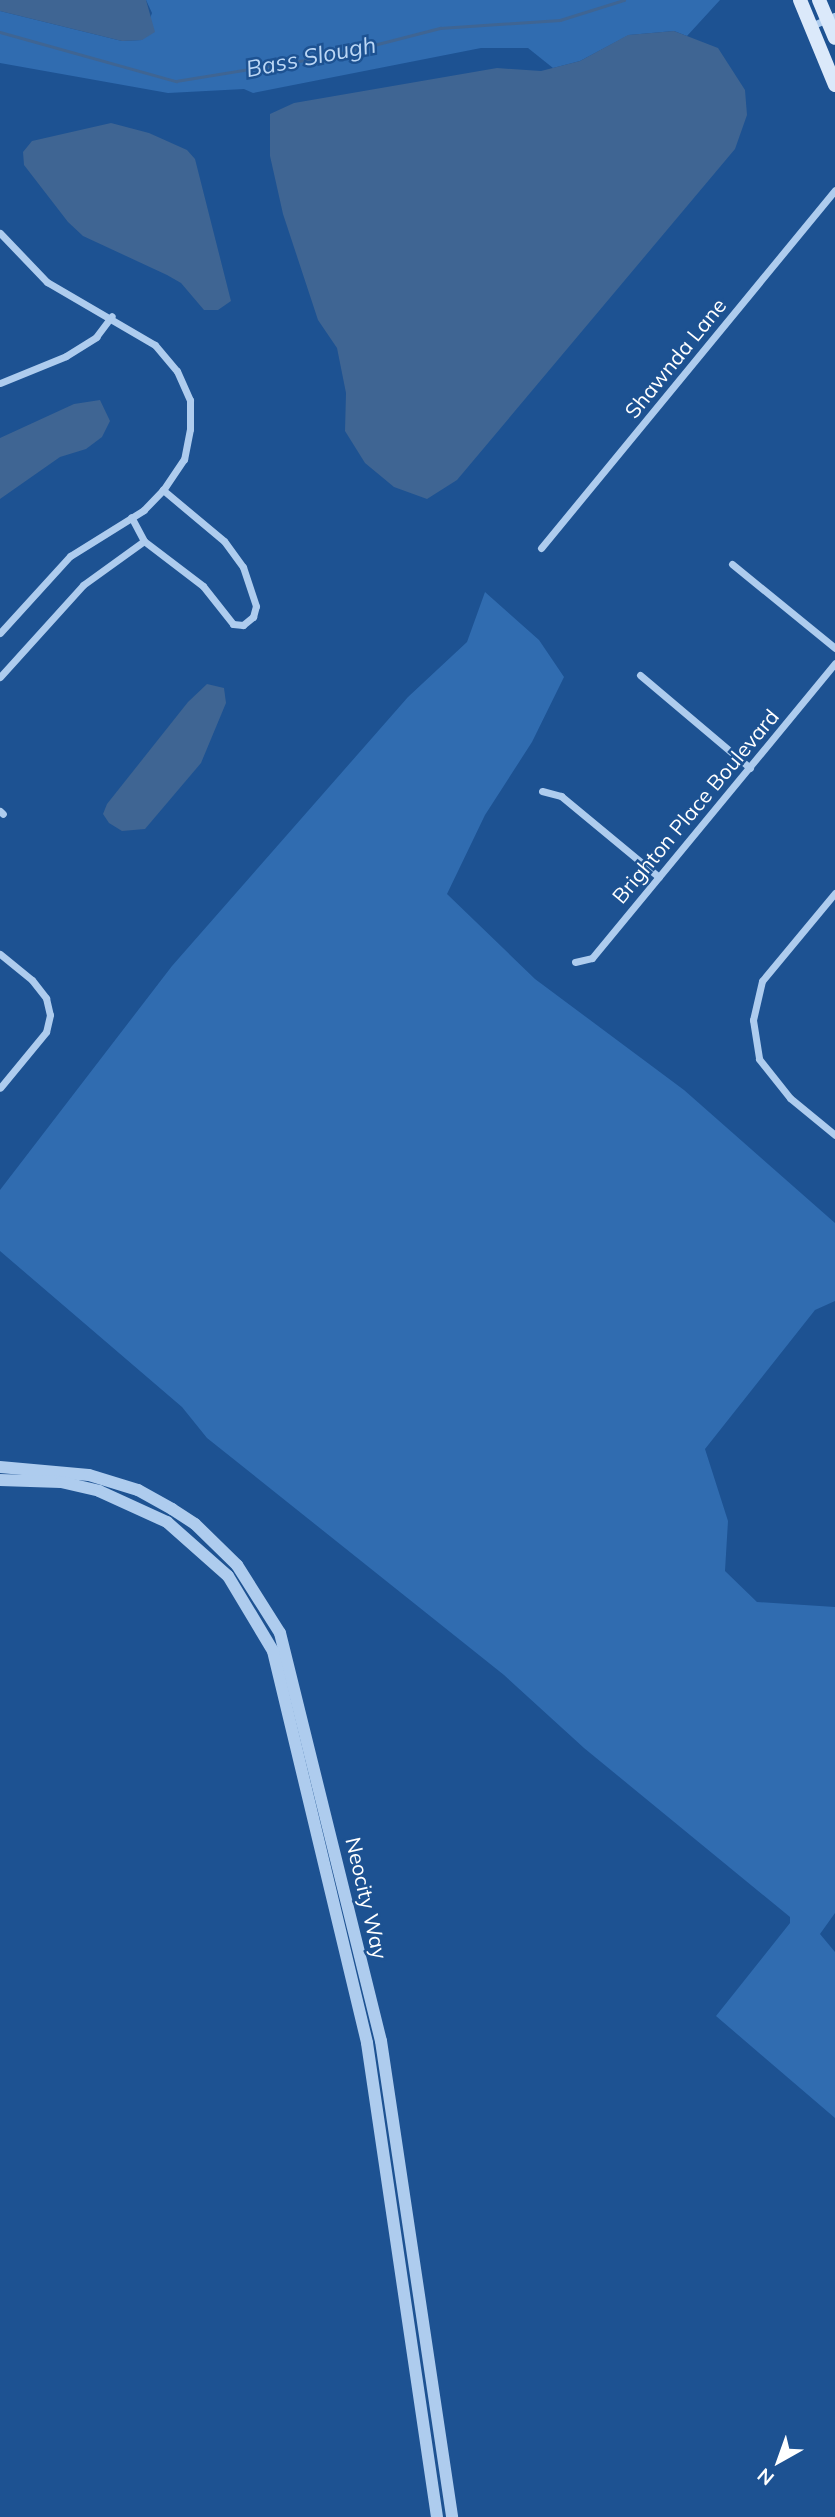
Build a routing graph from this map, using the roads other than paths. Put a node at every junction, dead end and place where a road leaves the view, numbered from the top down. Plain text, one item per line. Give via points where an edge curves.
1 (800, 0) edge
2 (819, 0) edge
3 (831, 18) edge
4 (811, 26) junction
5 (835, 38) edge
6 (835, 85) edge
7 (835, 190) edge
8 (0, 233) edge
9 (112, 316) junction
10 (0, 383) edge
11 (163, 490) junction
12 (131, 517) junction
13 (144, 541) junction
14 (541, 548) dead end
15 (732, 564) dead end
16 (0, 633) edge
17 (835, 649) edge
18 (835, 663) edge
19 (639, 675) dead end
20 (0, 677) edge
21 (750, 768) junction
22 (542, 791) dead end
23 (659, 877) junction
24 (835, 893) edge
25 (0, 954) edge
26 (575, 962) dead end
27 (0, 1088) edge
28 (835, 1135) edge
29 (0, 1467) edge
30 (0, 1480) edge
31 (268, 1610) junction
32 (254, 1614) junction
33 (325, 1804) junction
34 (311, 1809) junction
35 (436, 2517) edge
36 (452, 2517) edge

1 - 4 main road
2 - 3 main road
3 - 4 street
3 - 5 main road
4 - 6 main road
7 - 14 street, Shawnda Lane
8 - 9 street via 47,282
9 - 10 street via 96,337 66,356
9 - 11 street via 155,345 177,371 190,400 191,429 184,458
11 - 12 street
11 - 13 street via 224,541 243,568 256,606 253,617 243,625 233,624 202,586
12 - 13 street
12 - 16 street via 70,556
13 - 20 street via 83,584
15 - 17 street
18 - 21 street, Brighton Place Boulevard
19 - 21 street
21 - 23 street, Brighton Place Boulevard
22 - 23 street via 561,796
23 - 26 street, Brighton Place Boulevard via 592,958
24 - 28 street via 762,981 752,1020 759,1059 790,1098
25 - 27 street via 32,980 46,998 50,1015 46,1032
29 - 31 street, Neocity Way via 65,1470 138,1490 217,1543
30 - 32 street, Neocity Way via 61,1482 141,1508 205,1552
31 - 32 street
31 - 33 street, Neocity Way via 289,1660
32 - 34 street, Neocity Way via 283,1684
33 - 34 street
33 - 36 street, Neocity Way via 390,2089
34 - 35 street, Neocity Way via 367,2043

